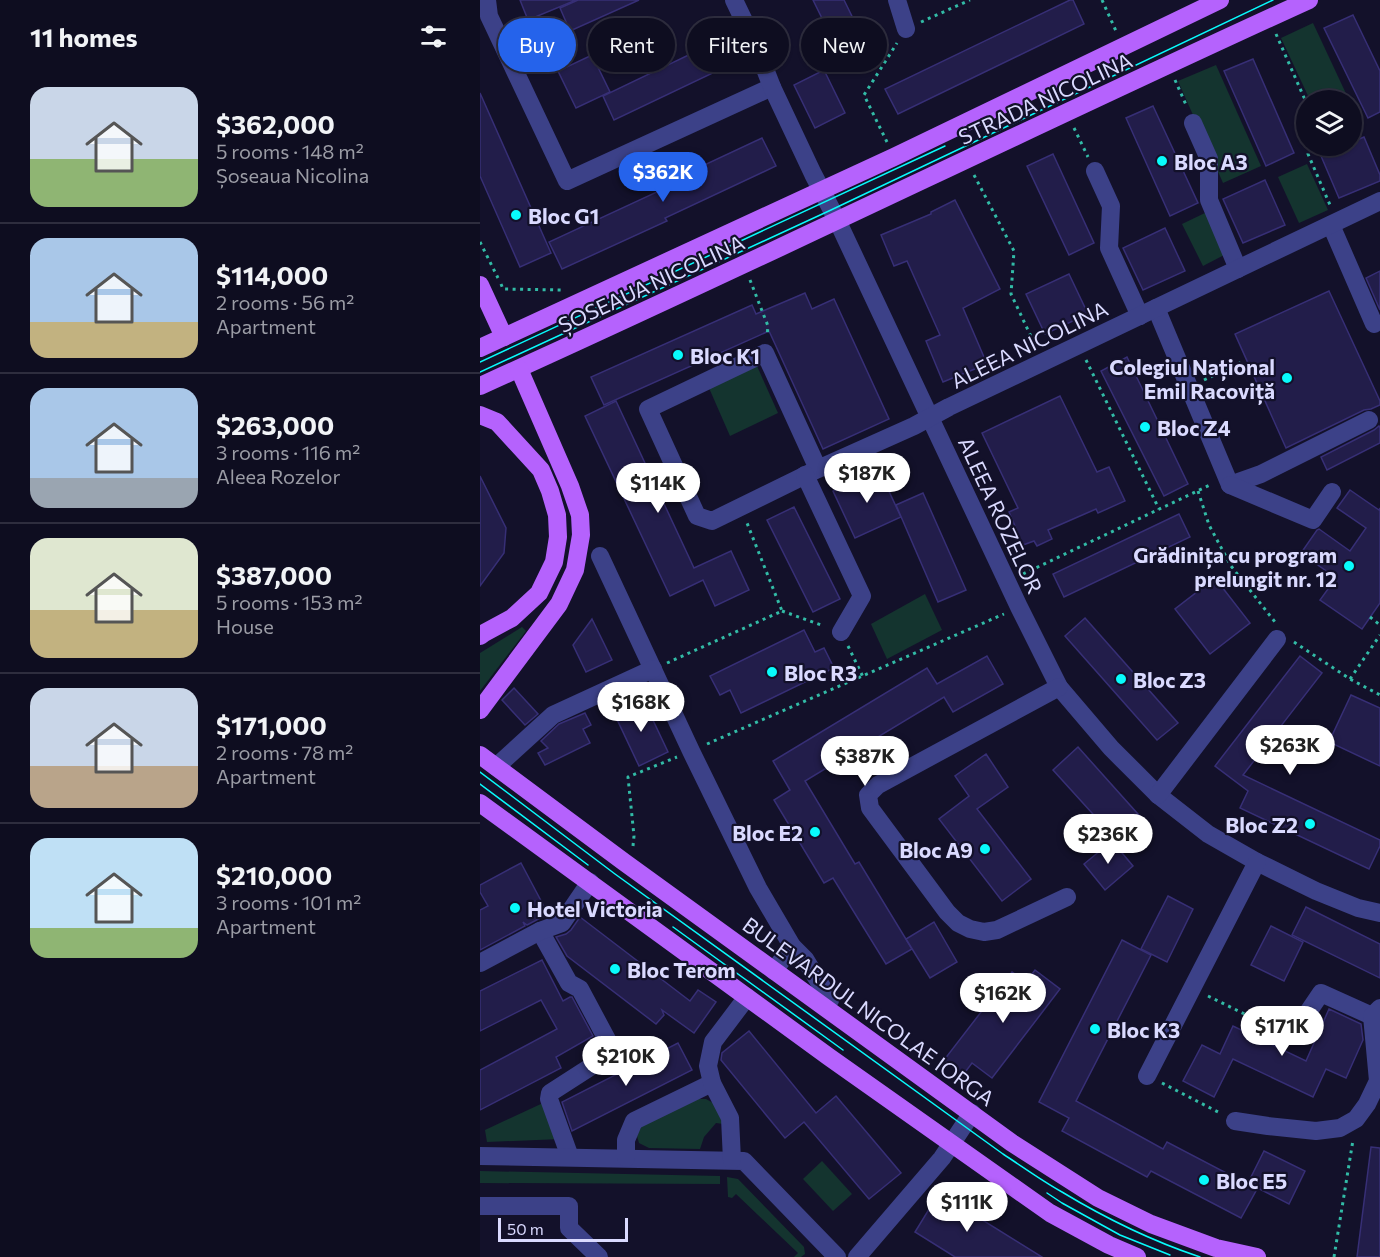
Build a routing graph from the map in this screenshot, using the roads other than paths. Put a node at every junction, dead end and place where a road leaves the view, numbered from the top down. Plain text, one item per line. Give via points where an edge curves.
1 (487, 0) edge
2 (734, 0) edge
3 (897, 0) edge
4 (1220, 0) edge
5 (1310, 0) edge
6 (906, 29) road end
7 (772, 87) junction
8 (1193, 123) road end
9 (1095, 171) road end
10 (821, 190) junction
11 (1380, 201) edge
12 (787, 207) joint
13 (838, 222) junction
14 (1334, 223) junction
15 (801, 238) joint
16 (1238, 269) junction
17 (480, 285) edge
18 (1148, 312) junction
19 (1374, 324) dead end
20 (504, 337) junction
21 (480, 348) edge
22 (519, 369) junction
23 (480, 386) edge
24 (480, 415) edge
25 (930, 417) junction
26 (1369, 420) dead end
27 (811, 472) junction
28 (1228, 481) junction
29 (1332, 492) dead end
30 (600, 556) dead end
31 (841, 632) road end
32 (481, 634) edge
33 (1283, 636) road end
34 (653, 669) junction
35 (1059, 687) junction
36 (480, 710) edge
37 (480, 755) edge
38 (495, 767) junction
39 (1158, 795) junction
40 (480, 803) edge
41 (1257, 862) junction
42 (590, 882) junction
43 (1067, 897) dead end
44 (1380, 913) edge
45 (540, 931) junction
46 (792, 945) junction
47 (480, 963) edge
48 (774, 971) junction
49 (747, 997) junction
50 (825, 1007) junction
51 (1376, 1012) edge
52 (1298, 1027) road end
53 (1147, 1076) road end
54 (712, 1083) junction
55 (972, 1113) junction
56 (1235, 1121) road end
57 (952, 1143) junction
58 (480, 1156) edge
59 (570, 1157) junction
60 (626, 1158) junction
61 (732, 1160) junction
62 (480, 1206) edge
63 (828, 1254) edge
64 (599, 1257) edge
65 (857, 1257) edge
66 (1137, 1257) edge
67 (1257, 1257) edge

1 - 7 street via 489,16 567,181
2 - 7 street, ALEEA ROZELOR
3 - 6 street
4 - 10 main road, STRADA NICOLINA
5 - 13 main road, STRADA NICOLINA
7 - 10 street, ALEEA ROZELOR
8 - 16 street via 1209,159 1209,200
9 - 18 street via 1111,206 1109,248
10 - 12 main road, STRADA NICOLINA
10 - 13 street, ALEEA ROZELOR
11 - 14 street, ALEEA NICOLINA
12 - 20 main road, ȘOSEAUA NICOLINA
13 - 15 main road, STRADA NICOLINA
13 - 25 street, ALEEA ROZELOR
14 - 16 street, ALEEA NICOLINA
14 - 19 street
15 - 22 main road, ȘOSEAUA NICOLINA
16 - 18 street, ALEEA NICOLINA
17 - 20 main road
18 - 25 street, ALEEA NICOLINA
18 - 28 street via 1188,386
20 - 21 main road, ȘOSEAUA NICOLINA
22 - 23 main road, ȘOSEAUA NICOLINA
22 - 36 main road via 570,486 582,535 575,570 559,604
24 - 32 main road via 497,422 541,470 558,529 554,562 539,593 512,618
25 - 27 street, ALEEA NICOLINA
25 - 35 street, ALEEA ROZELOR
26 - 28 street via 1261,474
27 - 27 street, ALEEA NICOLINA via 712,521 697,516 648,409 765,353
27 - 31 street via 862,596
28 - 29 street via 1313,520
30 - 34 street
33 - 39 street
34 - 38 street via 554,715
34 - 46 street via 758,888
35 - 39 street, ALEEA ROZELOR
35 - 43 street via 878,785 868,795 870,808 958,923 984,932 997,930
37 - 38 main road, BULEVARDUL NICOLAE IORGA
38 - 48 main road, BULEVARDUL NICOLAE IORGA
39 - 41 street, ALEEA ROZELOR via 1208,834
40 - 42 main road
41 - 44 street, ALEEA ROZELOR via 1347,904
41 - 53 street
42 - 45 street via 562,922
42 - 49 main road
45 - 47 street
45 - 59 street via 569,983 580,989 611,1047 609,1055 550,1093
46 - 48 street
46 - 50 street via 830,1000
48 - 50 main road, BULEVARDUL NICOLAE IORGA
49 - 54 street via 713,1042 708,1066
49 - 57 main road
50 - 55 main road, BULEVARDUL NICOLAE IORGA
51 - 52 street via 1321,993
51 - 56 street via 1378,1081 1356,1119 1340,1128 1316,1131
54 - 60 street via 634,1121 626,1140
54 - 61 street via 730,1118
55 - 57 street
55 - 67 main road, BULEVARDUL NICOLAE IORGA via 1098,1198 1151,1224 1216,1248
57 - 65 street
57 - 66 main road via 1050,1213
58 - 59 street
59 - 60 street
60 - 61 street
61 - 63 street via 744,1161
62 - 64 street via 569,1206 569,1228

